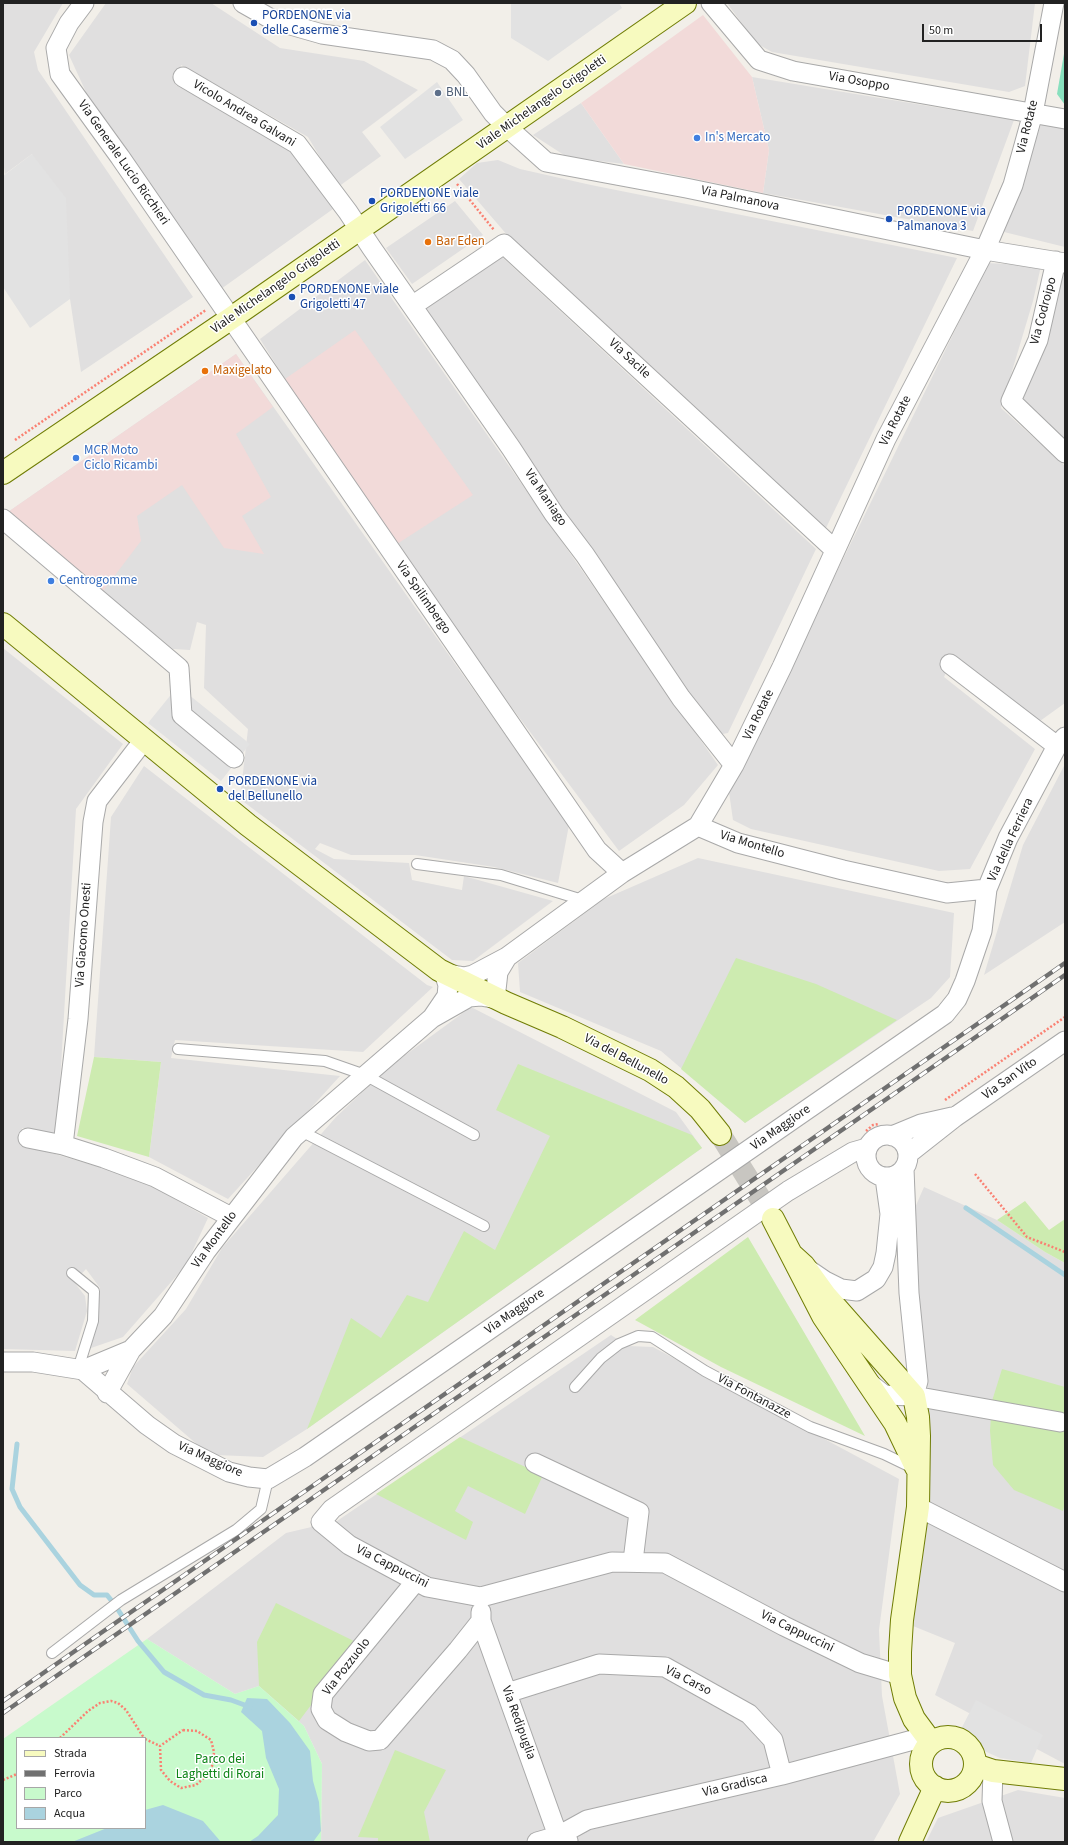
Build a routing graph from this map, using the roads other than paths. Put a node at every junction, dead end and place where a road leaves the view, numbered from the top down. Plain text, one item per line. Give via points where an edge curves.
1 (84, 3) edge
2 (243, 3) edge
3 (686, 3) edge
4 (711, 3) edge
5 (1054, 3) edge
6 (183, 78) dead end
7 (1033, 113) junction
8 (1065, 118) edge
9 (507, 128) junction
10 (358, 230) junction
11 (985, 250) junction
12 (1061, 262) edge
13 (412, 306) junction
14 (224, 310) junction
15 (1065, 452) edge
16 (3, 473) edge
17 (3, 519) edge
18 (835, 550) junction
19 (3, 624) edge
20 (950, 664) dead end
21 (144, 740) junction
22 (1061, 741) edge
23 (234, 758) dead end
24 (734, 765) junction
25 (698, 826) junction
26 (417, 864) dead end
27 (622, 873) junction
28 (987, 889) junction
29 (586, 901) junction
30 (506, 957) junction
31 (444, 973) junction
32 (497, 999) junction
33 (945, 1014) joint
34 (432, 1018) junction
35 (1065, 1041) edge
36 (178, 1049) dead end
37 (365, 1075) junction
38 (955, 1117) junction
39 (888, 1130) junction
40 (301, 1131) junction
41 (720, 1134) tunnel mouth
42 (474, 1135) dead end
43 (28, 1138) dead end
44 (864, 1141) junction
45 (64, 1145) junction
46 (906, 1162) junction
47 (885, 1178) junction
48 (231, 1218) junction
49 (773, 1219) tunnel mouth
50 (484, 1226) dead end
51 (799, 1261) junction
52 (72, 1273) dead end
53 (130, 1350) junction
54 (3, 1362) edge
55 (80, 1369) junction
56 (865, 1380) junction
57 (575, 1387) dead end
58 (108, 1393) junction
59 (914, 1396) junction
60 (1060, 1422) dead end
61 (535, 1463) dead end
62 (918, 1471) junction
63 (268, 1479) junction
64 (918, 1507) junction
65 (633, 1561) junction
66 (416, 1581) junction
67 (1065, 1582) edge
68 (481, 1597) junction
69 (481, 1621) junction
70 (52, 1653) dead end
71 (900, 1675) junction
72 (507, 1693) junction
73 (930, 1739) junction
74 (984, 1768) junction
75 (782, 1775) junction
76 (1065, 1780) edge
77 (935, 1787) junction
78 (564, 1839) edge
79 (537, 1842) edge
80 (910, 1842) edge
81 (1003, 1842) edge

1 - 14 street, Via Generale Lucio Ricchieri via 69,23 56,48 60,74
2 - 9 street, Via Palmanova via 273,20 322,34 433,50 452,60 466,74 493,113
3 - 9 street, Viale Michelangelo Grigoletti
4 - 7 street, Via Osoppo via 759,60 793,71
5 - 7 street, Via Rotate
6 - 10 street, Vicolo Andrea Galvani via 297,144 348,212
7 - 8 street, Via Osoppo
7 - 11 street, Via Rotate via 1013,185
9 - 10 street, Viale Michelangelo Grigoletti
9 - 11 street, Via Palmanova via 546,162 686,188
10 - 13 street, Via Maniago
10 - 14 street, Viale Michelangelo Grigoletti
11 - 12 street, Via Palmanova
11 - 18 street, Via Rotate via 886,440
12 - 15 street, Via Codroipo via 1038,340 1011,401
13 - 18 street, Via Sacile via 504,244
13 - 24 street, Via Maniago via 682,698
14 - 16 street, Viale Michelangelo Grigoletti
14 - 27 street, Via Spilimbergo via 597,850
17 - 23 street via 179,668 182,715
18 - 24 street, Via Rotate
19 - 21 street, Via del Bellunello
20 - 22 street
21 - 31 street, Via del Bellunello via 248,825
21 - 45 street, Via Giacomo Onesti via 97,801 92,822 78,1019
22 - 28 street, Via della Ferriera via 1008,838
24 - 25 street, Via Rotate
25 - 27 street
25 - 28 street, Via Montello via 738,843 947,893
26 - 29 lane via 500,875
27 - 29 street
28 - 33 street, Via della Ferriera via 982,932 957,999
29 - 30 street
30 - 31 street via 468,976
30 - 32 street via 498,972
31 - 32 street, Via del Bellunello
31 - 34 street via 448,985 446,996
32 - 34 street via 481,996 469,998
32 - 41 street, Via del Bellunello via 650,1070 676,1087 700,1109
33 - 63 street, Via Maggiore via 305,1457
34 - 37 street, Via Montello
35 - 38 street, Via San Vito
36 - 37 lane via 325,1061
37 - 40 street, Via Montello
37 - 42 lane
38 - 39 street, Via San Vito
38 - 46 street, Via San Vito
39 - 44 street via 880,1136
39 - 46 street via 903,1142
40 - 48 street, Via Montello
40 - 50 lane
43 - 45 street
44 - 47 street via 869,1167
44 - 66 street, Via Cappuccini via 853,1152 788,1192 332,1510 321,1522 349,1545
45 - 48 street via 155,1177
46 - 47 street via 892,1177
46 - 59 street via 909,1292 918,1381
47 - 51 street via 890,1214 886,1254 876,1280 857,1291 841,1289 824,1281
48 - 53 street, Via Montello via 163,1316
49 - 51 street
51 - 56 street via 823,1316
51 - 59 street via 825,1295
52 - 55 lane via 94,1291 93,1321
53 - 55 street, Via Montello
53 - 58 street, Via Montello
54 - 55 street via 33,1362
55 - 58 street, Via Maggiore
56 - 59 street via 884,1395
56 - 62 street via 895,1423
57 - 62 lane, Via Fontanazze via 601,1358 619,1344 638,1336 652,1337 705,1371 810,1427 884,1454
58 - 63 street, Via Maggiore via 147,1425 181,1447 229,1472
59 - 60 street
59 - 62 street via 918,1417
61 - 65 street via 639,1512
62 - 64 street
63 - 70 lane via 261,1509 236,1530 104,1611
64 - 67 street
64 - 71 street via 902,1620
65 - 68 street, Via Cappuccini via 612,1562
65 - 71 street, Via Cappuccini via 664,1563 860,1663
66 - 68 street, Via Cappuccini via 427,1586
66 - 69 street, Via Pozzuolo via 323,1694 321,1709 327,1720 346,1732 369,1741 380,1740
68 - 69 street, Via Redipuglia
69 - 72 street, Via Redipuglia
71 - 73 street via 914,1719
72 - 75 street, Via Carso via 599,1664 665,1667 749,1714 773,1740
72 - 78 street, Via Redipuglia
73 - 74 street via 952,1737 961,1740
73 - 75 street, Via Gradisca
73 - 77 street via 921,1766 928,1782
74 - 76 street
74 - 77 street via 958,1789 943,1790
74 - 81 street
75 - 78 street, Via Gradisca via 587,1820
77 - 80 street
78 - 79 street, Via Gradisca

